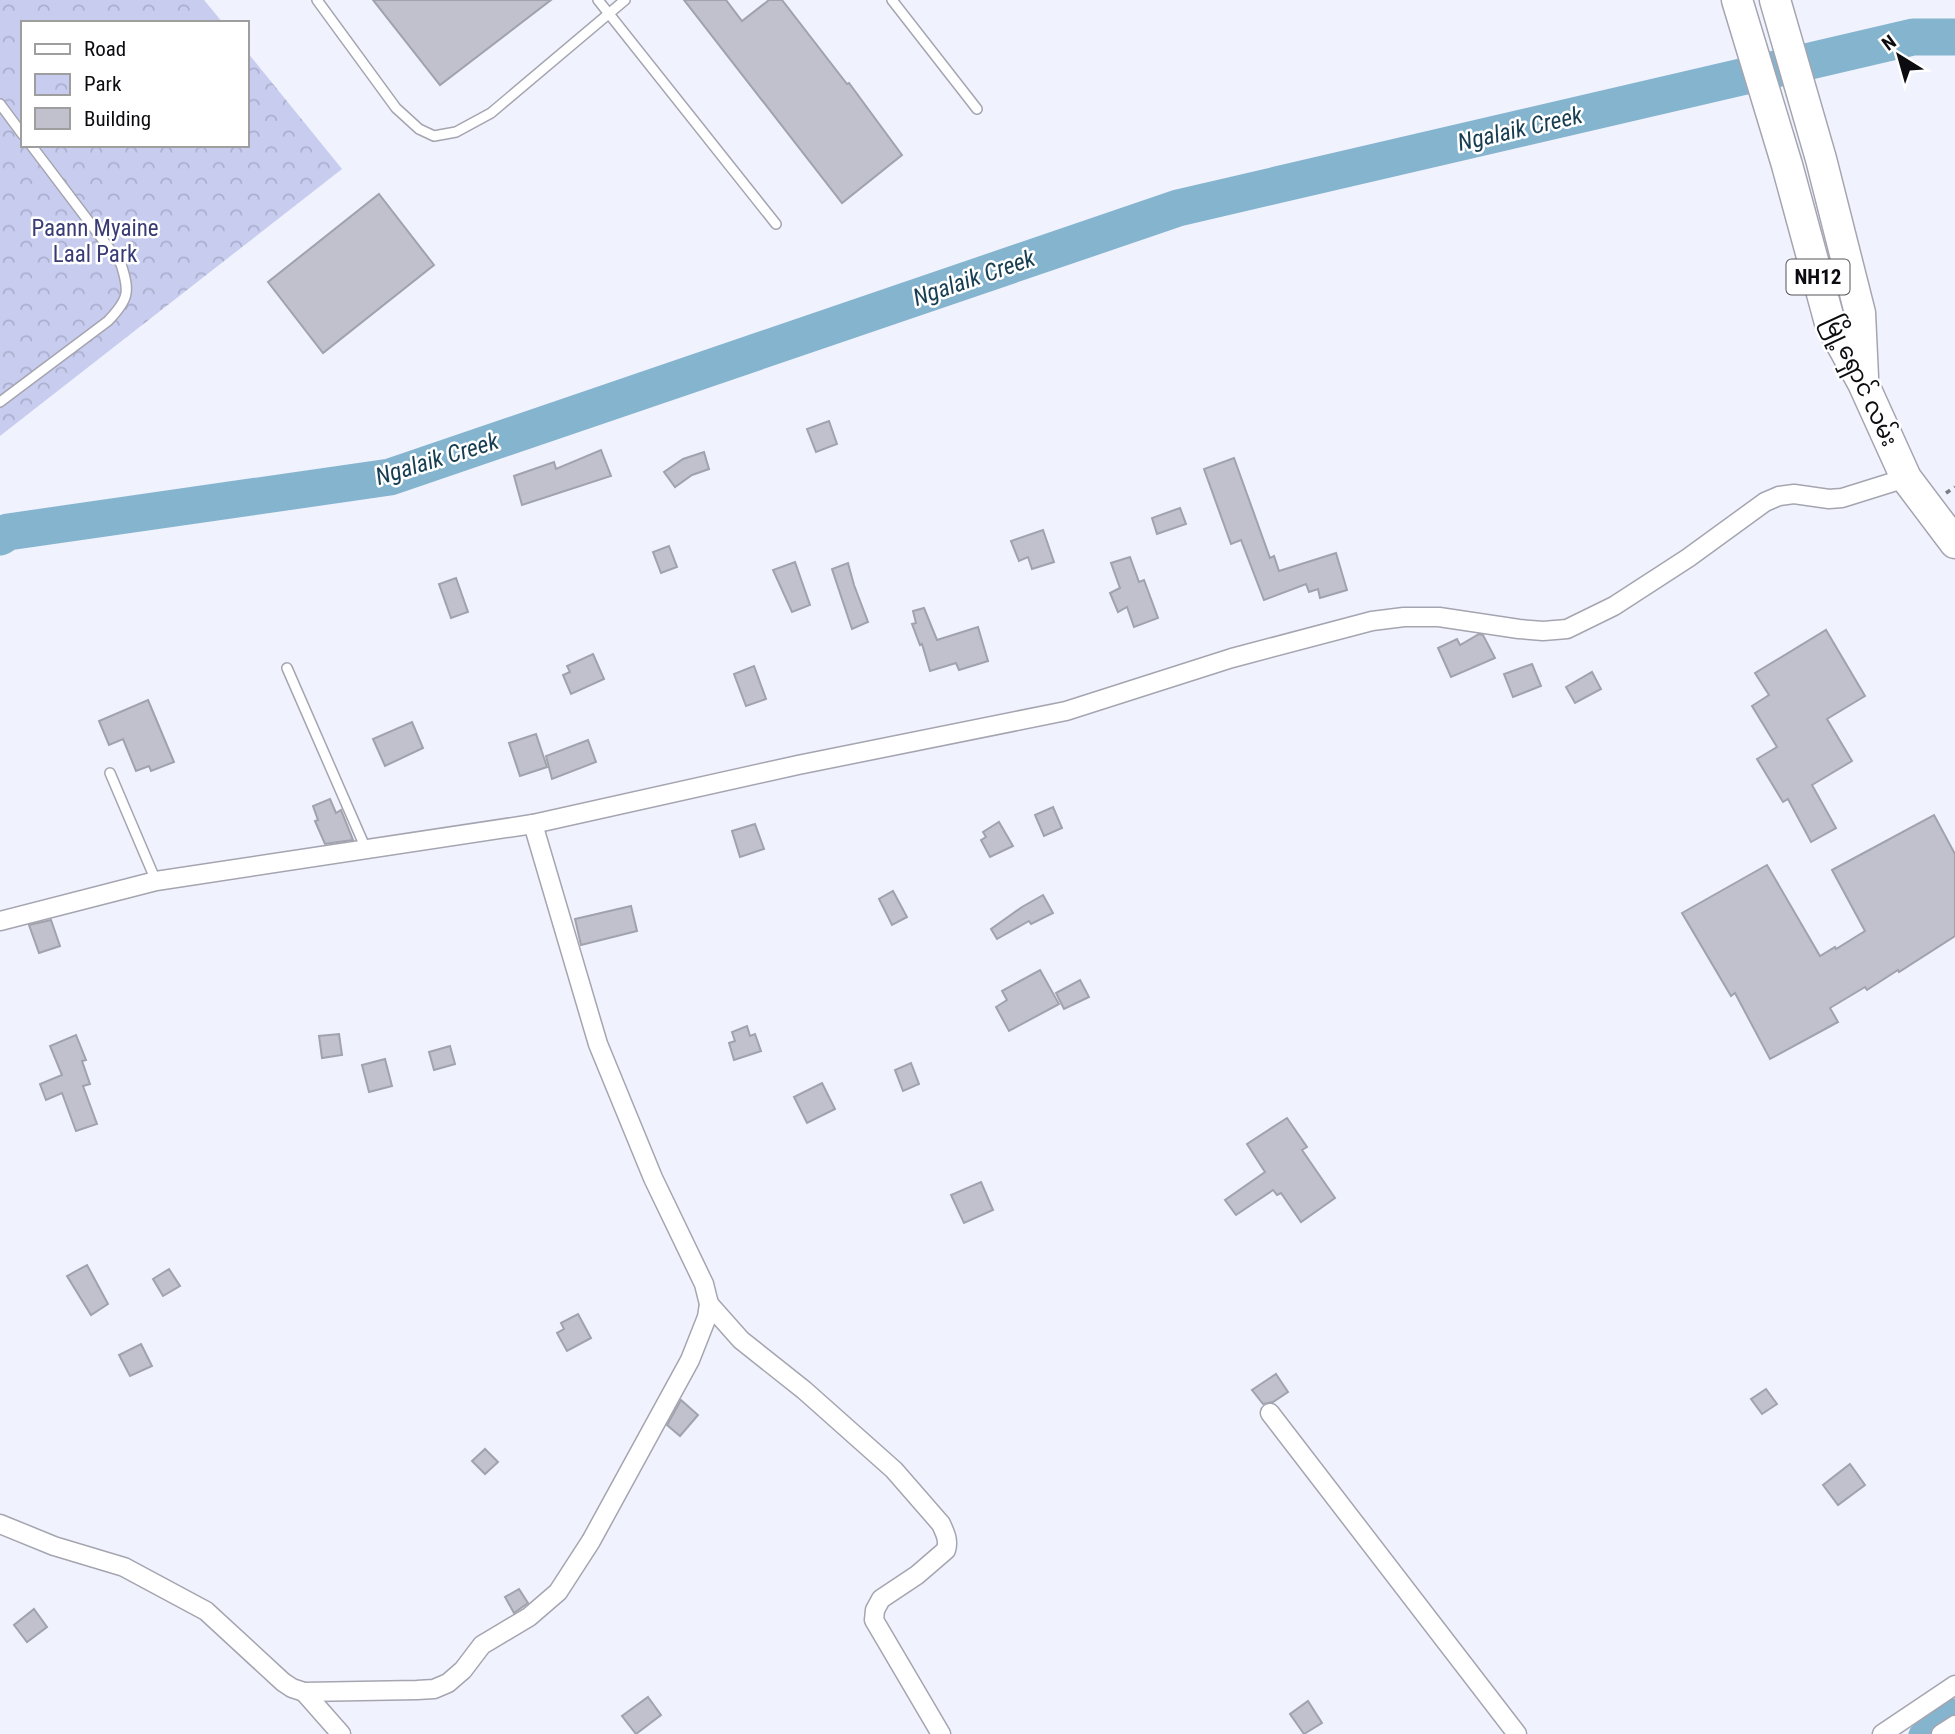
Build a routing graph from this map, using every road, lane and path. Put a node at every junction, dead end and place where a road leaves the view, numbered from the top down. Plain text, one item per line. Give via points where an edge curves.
1 (317, 0) edge
2 (598, 0) edge
3 (625, 0) edge
4 (892, 0) edge
5 (1737, 0) edge
6 (1775, 0) edge
7 (608, 14) junction
8 (0, 104) edge
9 (977, 108) dead end
10 (21, 132) edge
11 (33, 147) edge
12 (776, 223) dead end
13 (1863, 383) junction
14 (0, 402) edge
15 (1906, 478) junction
16 (1955, 543) edge
17 (287, 668) dead end
18 (110, 773) dead end
19 (533, 824) junction
20 (366, 849) junction
21 (156, 881) junction
22 (0, 921) edge
23 (709, 1304) junction
24 (1270, 1413) dead end
25 (0, 1524) edge
26 (1955, 1685) edge
27 (304, 1692) junction
28 (1955, 1725) edge
29 (341, 1734) edge
30 (941, 1734) edge
31 (1517, 1734) edge
32 (1882, 1734) edge
33 (1941, 1734) edge

1 - 7 lane via 396,108 434,136 456,132 491,113
2 - 7 lane
3 - 7 lane
4 - 9 lane
5 - 13 highway, မြို့ရှောင် လမ်း / NH12 via 1830,323
6 - 13 highway, NH12 via 1860,313
7 - 12 lane
8 - 10 lane
11 - 14 lane via 121,264 128,285 123,306 108,321
13 - 15 highway, မြို့ရှောင် လမ်း / NH12
15 - 16 highway, မြို့ရှောင် လမ်း / NH12
15 - 19 street via 1842,498 1794,494 1765,502 1614,606 1567,629 1531,630 1439,617 1373,621 1232,657 1066,711
17 - 20 lane
18 - 21 lane
19 - 20 street
19 - 23 street via 598,1044
20 - 21 street
21 - 22 street
23 - 27 street via 690,1360 558,1592 529,1617 482,1645 463,1670 434,1689
23 - 30 street via 741,1340 894,1470 941,1524 946,1550 881,1599 874,1615
24 - 31 street
25 - 27 street via 124,1567 206,1611 283,1682
26 - 32 street
27 - 29 street
28 - 33 street

